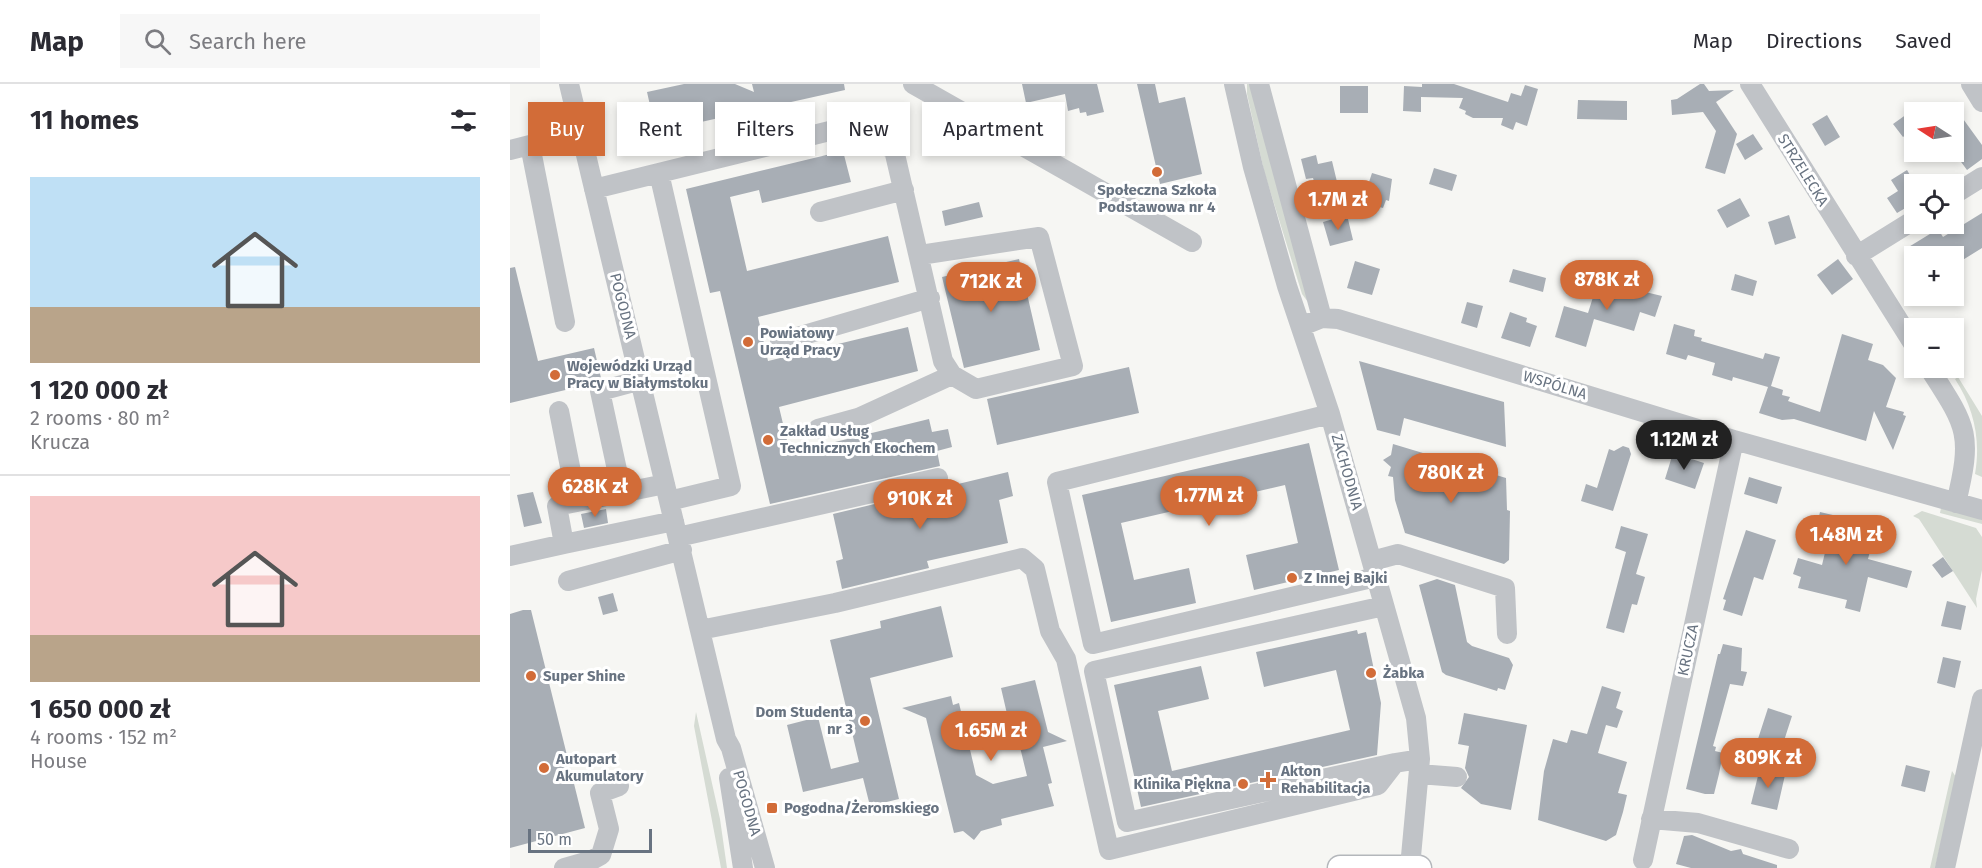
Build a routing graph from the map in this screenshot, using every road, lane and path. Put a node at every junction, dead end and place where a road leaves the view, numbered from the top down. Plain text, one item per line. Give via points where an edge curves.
1 (569, 84) edge
2 (913, 84) edge
3 (1234, 84) edge
4 (1259, 84) edge
5 (1750, 84) edge
6 (1971, 84) edge
7 (574, 102) edge
8 (1982, 102) edge
9 (528, 145) edge
10 (510, 150) edge
11 (532, 156) edge
12 (586, 156) edge
13 (659, 173) junction
14 (1982, 177) edge
15 (1964, 188) edge
16 (594, 189) junction
17 (904, 189) junction
18 (820, 212) dead end
19 (1904, 226) edge
20 (1192, 242) dead end
21 (920, 255) junction
22 (1856, 256) junction
23 (930, 298) junction
24 (1322, 318) junction
25 (565, 322) dead end
26 (1302, 326) junction
27 (1904, 330) edge
28 (780, 342) dead end
29 (952, 375) junction
30 (1935, 378) edge
31 (641, 380) junction
32 (559, 411) dead end
33 (1330, 414) junction
34 (818, 429) dead end
35 (1734, 440) junction
36 (938, 478) dead end
37 (622, 492) junction
38 (667, 492) junction
39 (577, 502) junction
40 (1956, 503) junction
41 (1982, 510) edge
42 (678, 536) junction
43 (564, 544) junction
44 (510, 556) edge
45 (1374, 569) junction
46 (568, 581) dead end
47 (1384, 606) junction
48 (700, 630) junction
49 (1507, 634) dead end
50 (1982, 699) edge
51 (726, 740) junction
52 (1395, 763) junction
53 (1420, 767) junction
54 (1457, 777) dead end
55 (620, 786) dead end
56 (1652, 819) junction
57 (1790, 849) dead end
58 (1111, 859) edge
59 (1642, 860) dead end
60 (564, 868) edge
61 (743, 868) edge
62 (765, 868) edge
63 (1340, 868) edge
64 (1413, 868) edge
65 (1945, 868) edge

1 - 7 street, POGODNA
2 - 20 street
3 - 26 street, ZACHODNIA via 1253,167
4 - 24 street
5 - 22 street, STRZELECKA
6 - 8 street
9 - 10 street
11 - 25 street
12 - 16 street, POGODNA
13 - 16 street
13 - 17 street via 850,126 894,150
13 - 38 street via 731,486
14 - 15 street
16 - 31 street, POGODNA
17 - 18 street
17 - 21 street
19 - 22 street
21 - 23 street
21 - 29 street via 1039,237 1073,366 976,388
22 - 27 street, STRZELECKA
23 - 28 street
23 - 29 street via 944,361
24 - 26 street
24 - 35 street, WSPÓLNA via 1338,319
26 - 33 street, ZACHODNIA
29 - 34 street via 858,418
30 - 40 street via 1965,432 1966,455
31 - 37 street via 600,391
31 - 38 street, POGODNA
32 - 39 street
33 - 45 street, ZACHODNIA
33 - 45 street via 1057,482 1093,644
35 - 40 street, WSPÓLNA
35 - 56 street, KRUCZA
36 - 42 street
37 - 38 street
37 - 39 street
38 - 42 street, POGODNA
39 - 43 street via 557,506
40 - 41 street, WSPÓLNA
42 - 43 street
42 - 46 street
42 - 48 street, POGODNA
43 - 44 street
45 - 47 street, ZACHODNIA
45 - 49 street via 1398,554 1505,588
47 - 52 street via 1094,671 1127,822
47 - 53 street, ZACHODNIA via 1416,718
48 - 51 street, POGODNA
48 - 58 street via 835,603 1022,558 1035,569 1050,631 1066,659
50 - 65 street
51 - 61 street, POGODNA
51 - 62 street, POGODNA
52 - 53 street
52 - 58 street via 1377,785
53 - 54 street
53 - 64 street, ZACHODNIA
55 - 60 street via 600,793 609,829 601,855
56 - 57 street via 1698,823
56 - 59 street, KRUCZA
63 - 64 main road

